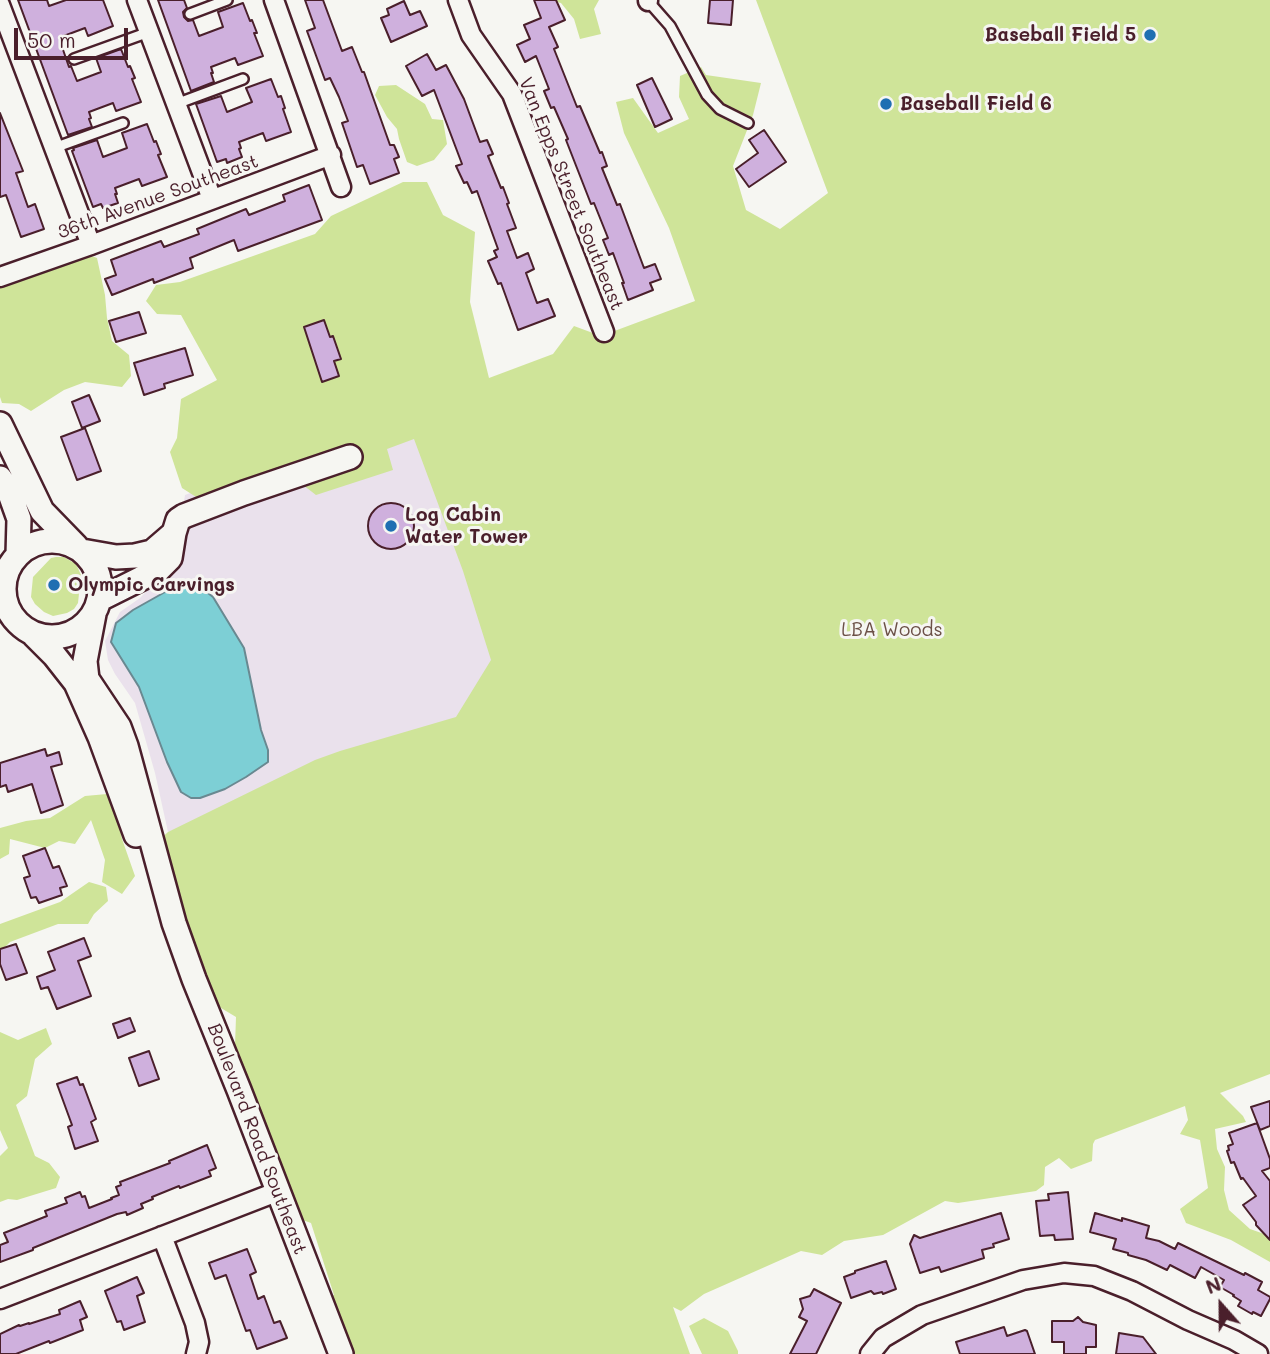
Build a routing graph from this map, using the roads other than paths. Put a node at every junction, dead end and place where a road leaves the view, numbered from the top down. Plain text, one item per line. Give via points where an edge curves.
1 (137, 0) edge
2 (227, 0) edge
3 (274, 0) edge
4 (458, 0) edge
5 (648, 1) edge
6 (0, 5) edge
7 (191, 13) dead end
8 (149, 32) junction
9 (74, 59) dead end
10 (243, 79) dead end
11 (176, 104) junction
12 (123, 123) dead end
13 (748, 123) dead end
14 (54, 148) junction
15 (331, 155) junction
16 (341, 187) dead end
17 (212, 199) junction
18 (91, 245) junction
19 (0, 276) edge
20 (604, 332) dead end
21 (0, 424) edge
22 (350, 457) dead end
23 (0, 478) edge
24 (174, 533) junction
25 (80, 550) junction
26 (8, 569) edge
27 (97, 606) junction
28 (0, 616) edge
29 (30, 633) junction
30 (174, 923) junction
31 (279, 1191) junction
32 (162, 1236) junction
33 (0, 1299) edge
34 (196, 1354) edge
35 (341, 1354) edge
36 (870, 1354) edge
37 (1258, 1354) edge

1 - 8 street
2 - 7 lane
3 - 15 street
4 - 20 street, Van Epps Street Southeast via 471,34 512,94
5 - 13 lane via 670,26 707,94 720,109
6 - 14 street
8 - 9 lane
8 - 11 street
10 - 11 lane
11 - 17 street
12 - 14 lane
14 - 18 street
15 - 16 street
15 - 17 street, 36th Avenue Southeast
17 - 18 street, 36th Avenue Southeast
18 - 19 street, 36th Avenue Southeast
21 - 25 street via 42,511
22 - 24 street via 205,507 178,520
23 - 26 street via 19,519
24 - 25 street via 152,552 135,556
24 - 27 street via 170,558 158,570
25 - 26 street via 65,542 35,543
25 - 27 street via 99,576
26 - 29 street via 3,590 6,606
27 - 29 street via 74,633 47,638
27 - 30 street, Boulevard Road Southeast via 85,661 87,680 119,727 126,746
28 - 29 street
29 - 30 street, Boulevard Road Southeast via 76,683
30 - 31 street, Boulevard Road Southeast
31 - 32 street
31 - 35 street, Boulevard Road Southeast
32 - 33 street
32 - 34 street via 195,1322
36 - 37 street via 883,1338 922,1315 1023,1280 1064,1273 1094,1276 1132,1291

